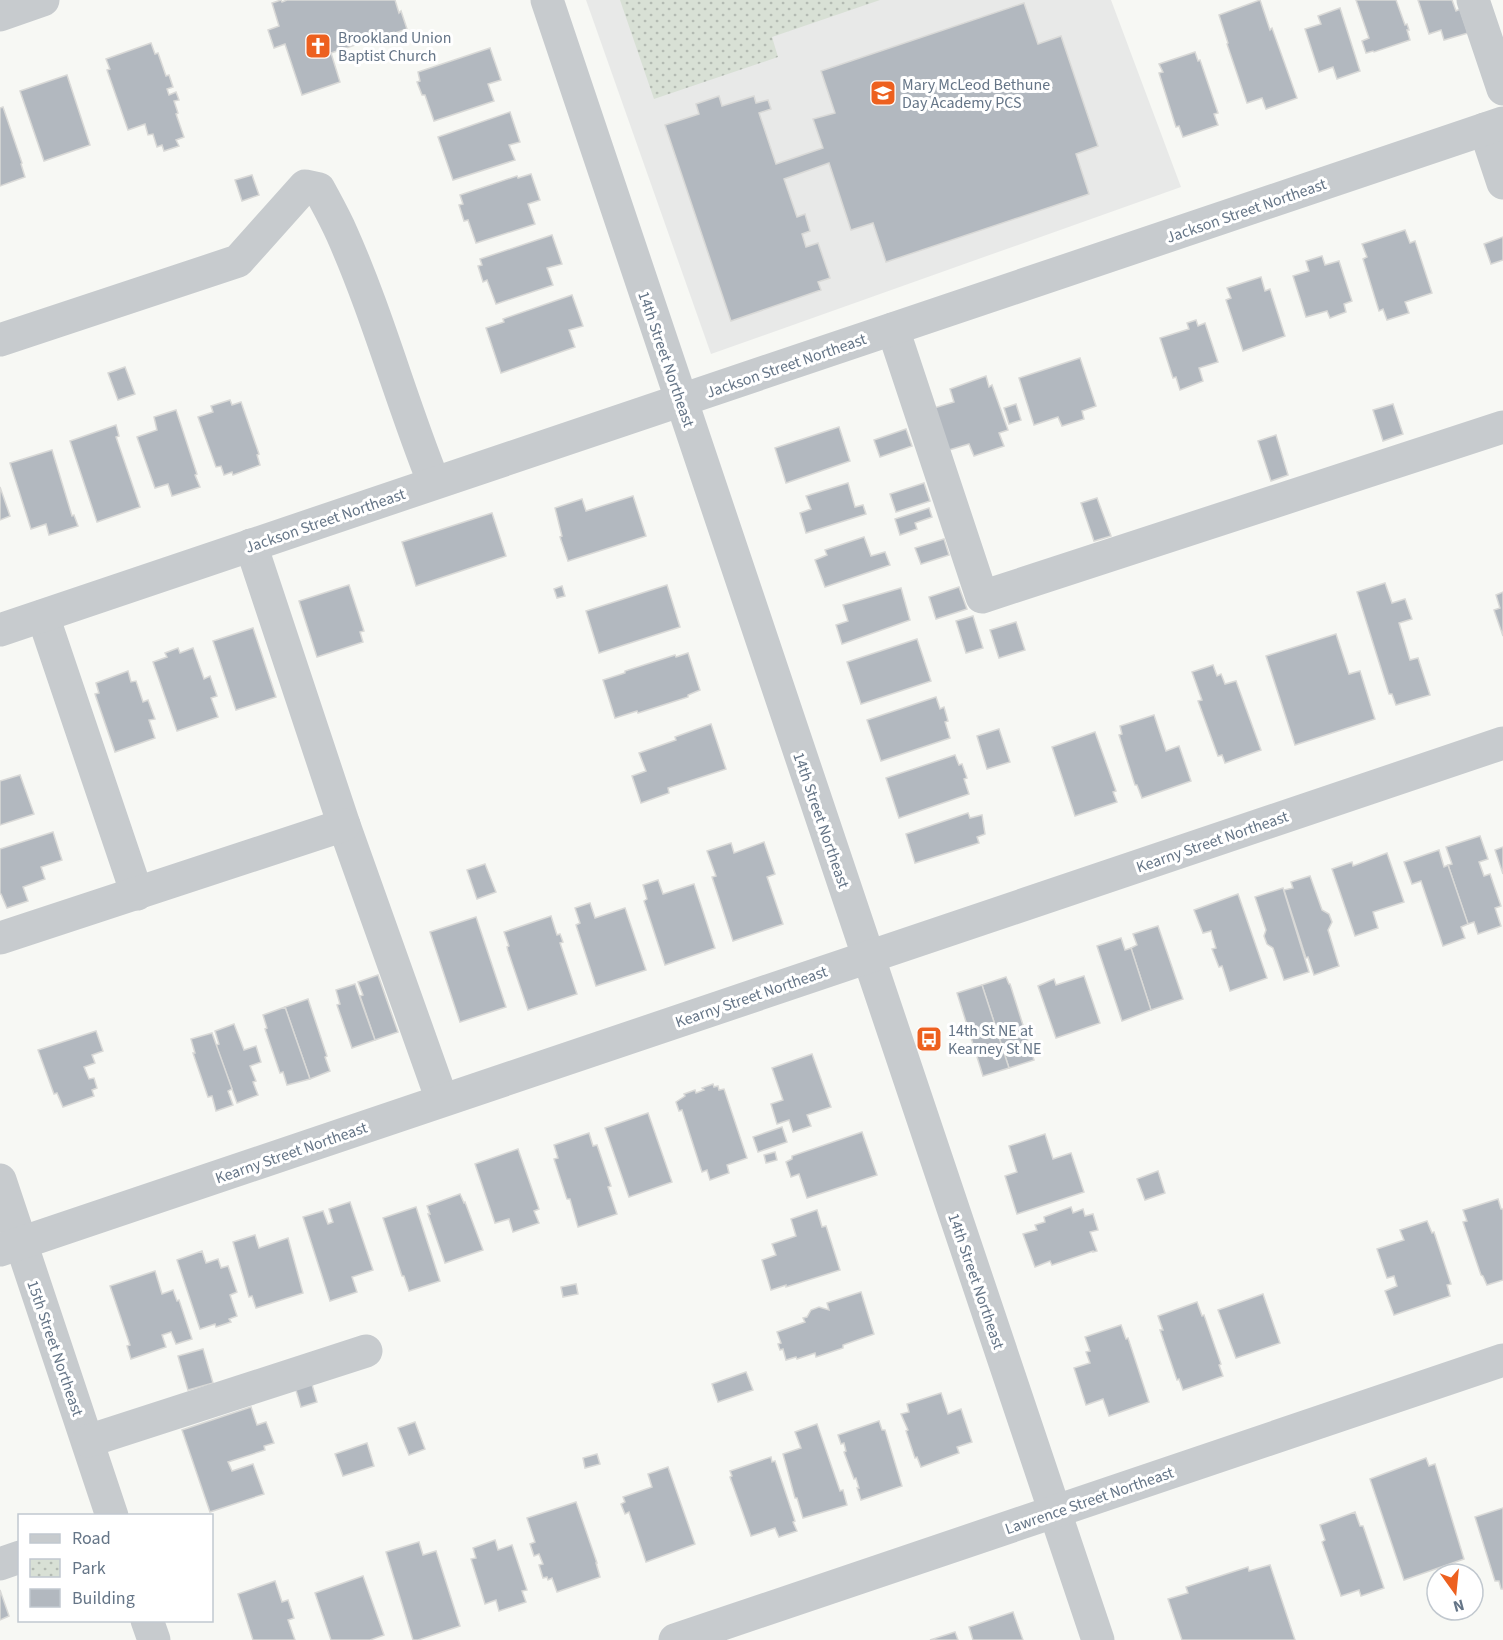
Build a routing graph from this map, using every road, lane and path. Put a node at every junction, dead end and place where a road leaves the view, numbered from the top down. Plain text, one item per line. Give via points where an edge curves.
1 (43, 0) edge
2 (546, 0) edge
3 (1473, 0) edge
4 (0, 15) edge
5 (1503, 89) edge
6 (1494, 126) edge
7 (1503, 183) edge
8 (893, 329) junction
9 (0, 340) edge
10 (681, 400) junction
11 (1503, 427) edge
12 (434, 483) junction
13 (251, 545) junction
14 (43, 616) junction
15 (0, 630) edge
16 (1503, 742) edge
17 (344, 825) junction
18 (137, 894) junction
19 (0, 939) edge
20 (868, 957) junction
21 (442, 1100) junction
22 (0, 1180) edge
23 (10, 1246) edge
24 (366, 1351) dead end
25 (1503, 1360) edge
26 (88, 1442) junction
27 (1055, 1512) junction
28 (112, 1514) edge
29 (18, 1558) edge
30 (0, 1564) edge
31 (148, 1622) edge
32 (154, 1640) edge
33 (675, 1640) edge
34 (1098, 1640) edge

1 - 4 street
2 - 10 street, 14th Street Northeast
3 - 5 street
6 - 7 street
6 - 8 street, Jackson Street Northeast
8 - 10 street, Jackson Street Northeast
8 - 11 street via 982,597
9 - 12 street via 238,261 304,186 320,189 384,342
10 - 12 street, Jackson Street Northeast
10 - 20 street, 14th Street Northeast
12 - 13 street, Jackson Street Northeast
13 - 14 street, Jackson Street Northeast
13 - 17 street
14 - 15 street, Jackson Street Northeast
14 - 18 street
16 - 20 street, Kearny Street Northeast
17 - 18 street
17 - 21 street
18 - 19 street
20 - 21 street, Kearny Street Northeast
20 - 27 street, 14th Street Northeast
21 - 23 street, Kearny Street Northeast
22 - 23 street, 15th Street Northeast
23 - 26 street, 15th Street Northeast
24 - 26 street
25 - 27 street, Lawrence Street Northeast
26 - 28 street, 15th Street Northeast
27 - 33 street, Lawrence Street Northeast
27 - 34 street, 14th Street Northeast
29 - 30 street
31 - 32 street

